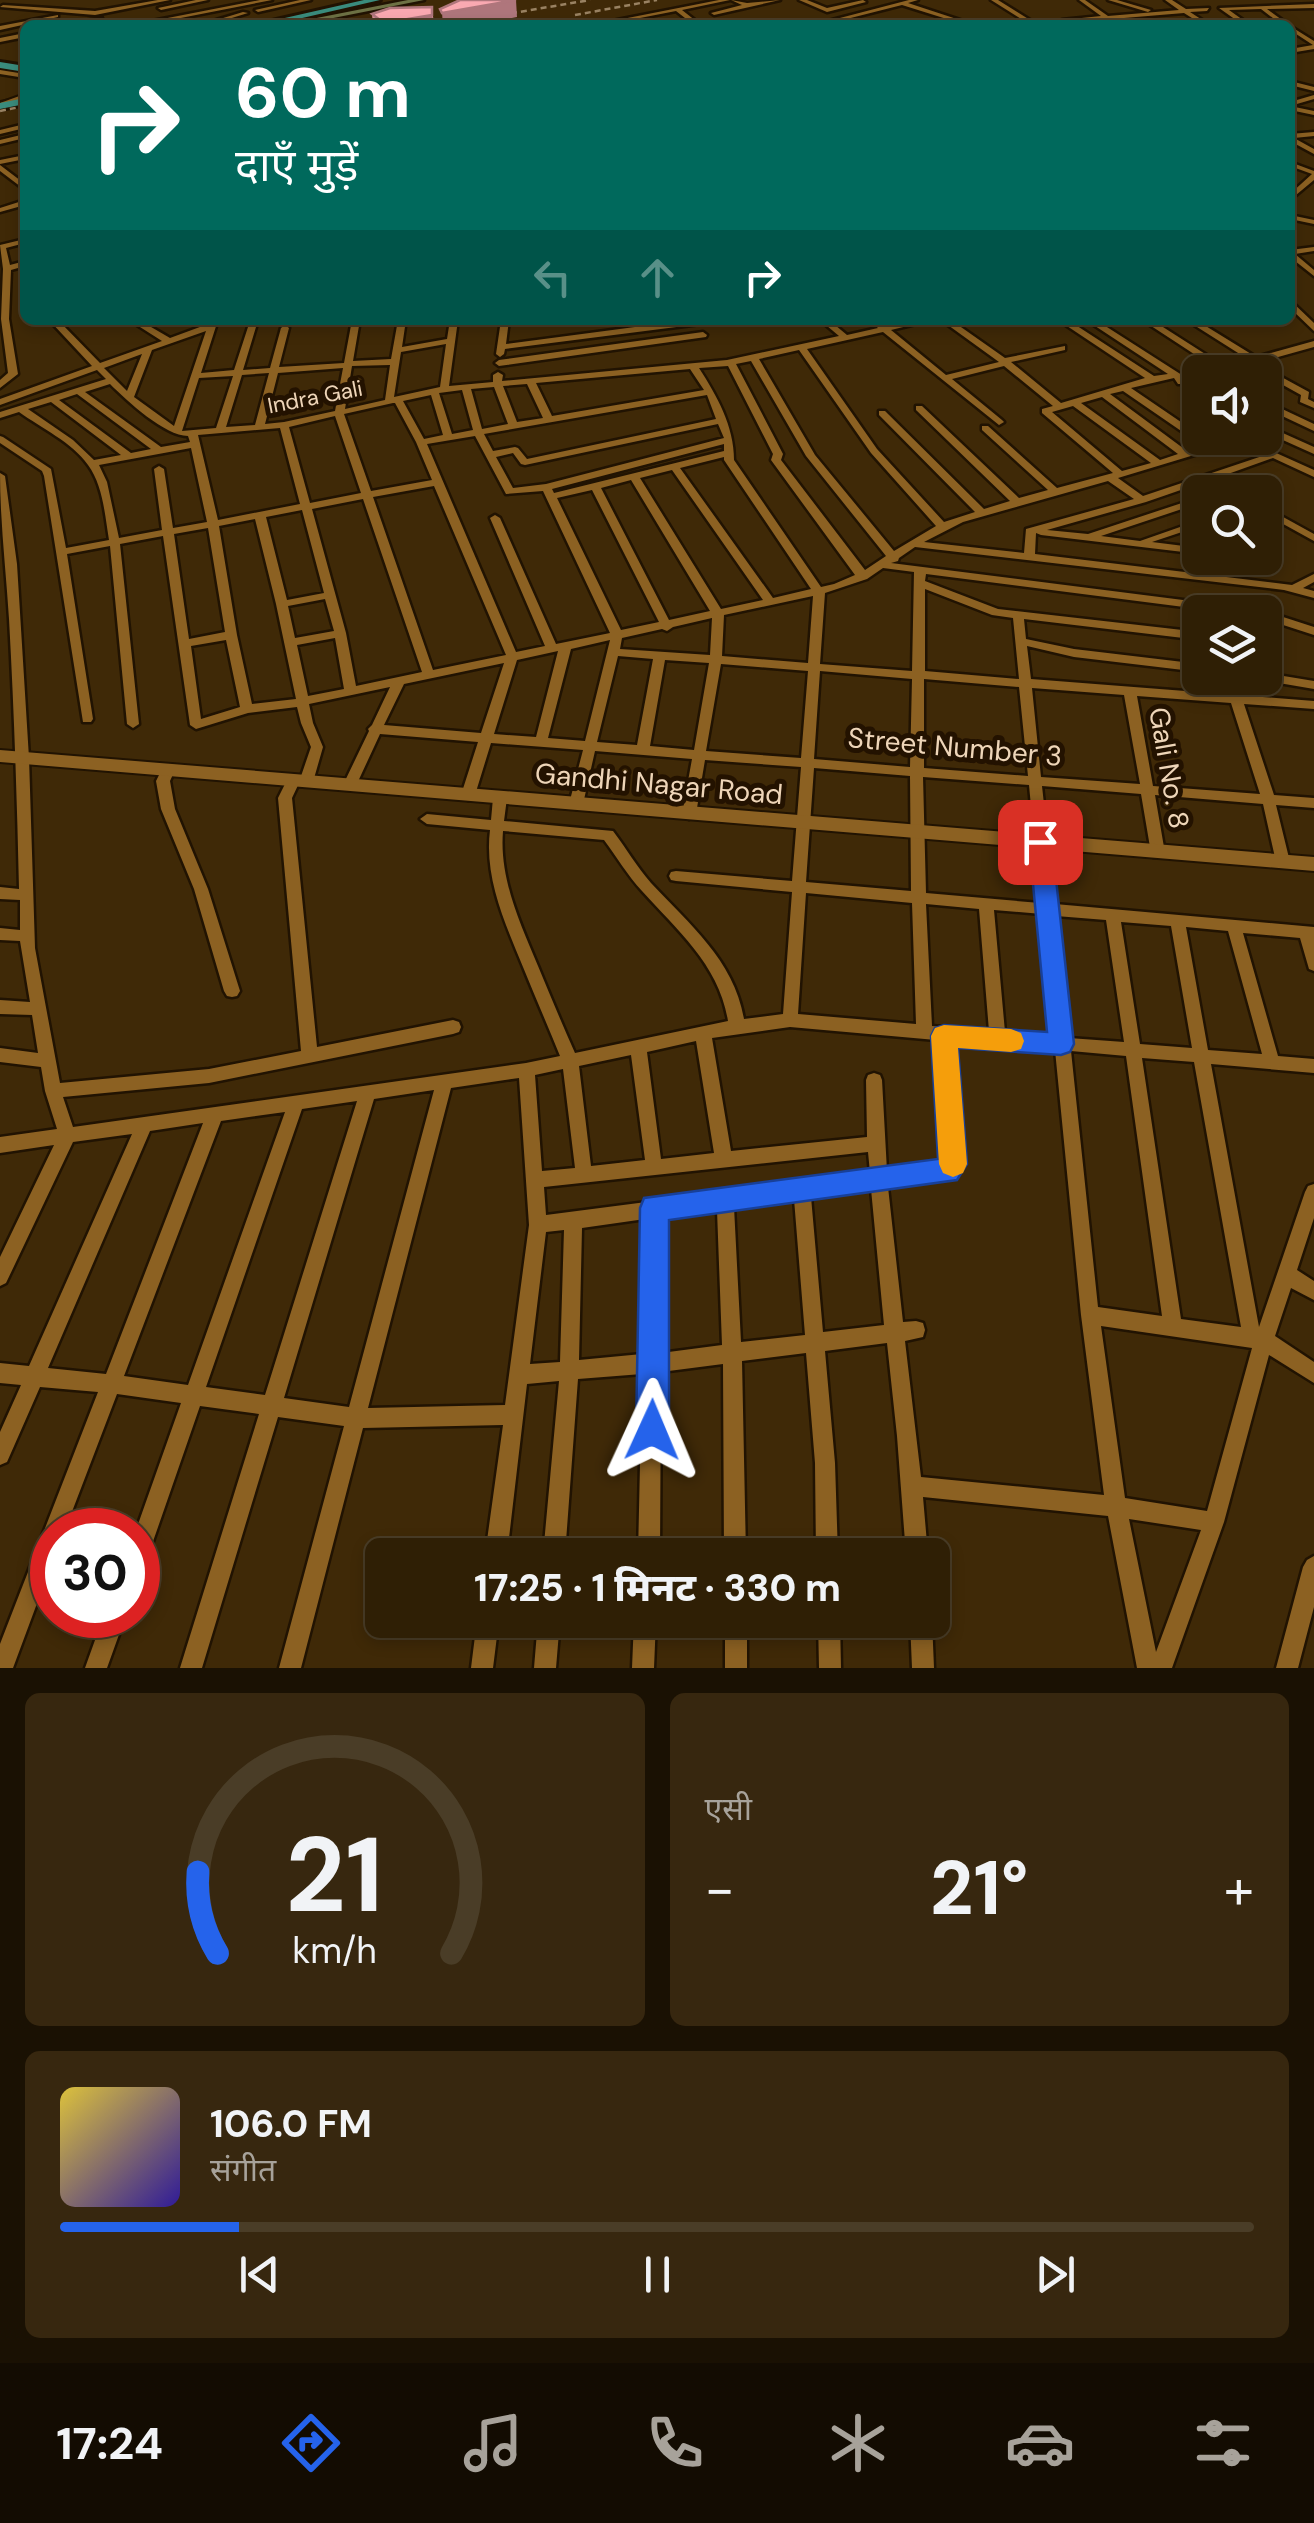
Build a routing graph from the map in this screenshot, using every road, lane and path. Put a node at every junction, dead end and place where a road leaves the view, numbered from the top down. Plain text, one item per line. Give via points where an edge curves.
1 (11, 0) edge
2 (167, 0) edge
3 (208, 0) edge
4 (270, 0) edge
5 (308, 0) edge
6 (359, 0) edge
7 (376, 0) edge
8 (420, 0) edge
9 (730, 0) edge
10 (778, 0) edge
11 (802, 0) edge
12 (914, 0) edge
13 (996, 0) edge
14 (1082, 0) edge
15 (1110, 0) edge
16 (1154, 0) edge
17 (1168, 0) edge
18 (1192, 0) edge
19 (1209, 0) edge
20 (1287, 0) edge
21 (861, 1) edge
22 (1251, 1) edge
23 (288, 2) edge
24 (345, 2) edge
25 (750, 2) edge
26 (901, 4) junction
27 (83, 6) junction
28 (1314, 6) edge
29 (1298, 7) junction
30 (227, 8) junction
31 (880, 8) junction
32 (1261, 8) junction
33 (1, 9) edge
34 (1223, 9) junction
35 (678, 10) junction
36 (1146, 10) junction
37 (1185, 10) junction
38 (70, 12) junction
39 (1155, 12) junction
40 (245, 13) junction
41 (714, 13) dead end
42 (32, 14) dead end
43 (127, 14) junction
44 (56, 16) dead end
45 (1314, 16) edge
46 (1107, 18) junction
47 (37, 20) edge
48 (97, 20) edge
49 (138, 20) edge
50 (166, 20) edge
51 (220, 20) edge
52 (271, 20) edge
53 (273, 20) edge
54 (318, 20) edge
55 (631, 20) edge
56 (691, 20) edge
57 (835, 20) edge
58 (955, 20) edge
59 (1027, 20) edge
60 (1078, 20) edge
61 (1110, 20) edge
62 (1200, 20) edge
63 (1240, 20) edge
64 (1279, 20) edge
65 (1, 247) edge
66 (1295, 257) edge
67 (20, 265) edge
68 (8, 269) junction
69 (1314, 274) edge
70 (1295, 308) edge
71 (3, 319) edge
72 (57, 325) edge
73 (141, 325) edge
74 (207, 325) edge
75 (213, 325) edge
76 (355, 325) edge
77 (401, 325) edge
78 (453, 325) edge
79 (504, 325) edge
80 (669, 325) edge
81 (830, 325) edge
82 (880, 325) edge
83 (900, 325) edge
84 (952, 325) edge
85 (1070, 325) edge
86 (1098, 325) edge
87 (1154, 325) edge
88 (1198, 325) edge
89 (252, 327) dead end
90 (284, 328) dead end
91 (1314, 328) edge
92 (886, 330) junction
93 (702, 335) dead end
94 (847, 339) junction
95 (451, 341) junction
96 (170, 342) junction
97 (1314, 344) edge
98 (500, 347) junction
99 (1062, 348) dead end
100 (803, 349) junction
101 (148, 350) junction
102 (398, 350) junction
103 (1202, 355) edge
104 (1242, 355) edge
105 (1270, 355) edge
106 (754, 358) junction
107 (396, 362) junction
108 (1005, 362) junction
109 (499, 363) junction
110 (731, 363) junction
111 (347, 364) junction
112 (102, 368) junction
113 (694, 368) junction
114 (272, 370) junction
115 (238, 372) junction
116 (196, 376) junction
117 (1182, 377) edge
118 (945, 378) junction
119 (1178, 378) junction
120 (1152, 379) junction
121 (1282, 379) edge
122 (113, 380) junction
123 (530, 381) junction
124 (1182, 381) edge
125 (0, 384) edge
126 (497, 384) junction
127 (466, 387) junction
128 (1126, 388) junction
129 (439, 390) junction
130 (78, 391) junction
131 (710, 392) junction
132 (1104, 394) junction
133 (129, 398) junction
134 (52, 399) junction
135 (393, 401) junction
136 (0, 402) edge
137 (1075, 403) junction
138 (1314, 405) edge
139 (1060, 407) junction
140 (21, 408) junction
141 (919, 408) dead end
142 (882, 412) dead end
143 (1282, 412) edge
144 (339, 414) junction
145 (0, 415) edge
146 (549, 420) junction
147 (720, 421) junction
148 (998, 422) dead end
149 (284, 425) junction
150 (514, 426) junction
151 (1182, 426) edge
152 (260, 428) junction
153 (985, 428) dead end
154 (1314, 428) edge
155 (220, 432) junction
156 (478, 432) junction
157 (188, 436) junction
158 (448, 436) junction
159 (1282, 436) edge
160 (0, 440) edge
161 (421, 442) junction
162 (729, 446) junction
163 (160, 450) junction
164 (1182, 451) edge
165 (1314, 451) edge
166 (490, 455) junction
167 (1183, 455) edge
168 (129, 456) junction
169 (92, 463) junction
170 (1158, 463) junction
171 (674, 466) junction
172 (159, 469) dead end
173 (1314, 474) edge
174 (1221, 475) edge
175 (0, 476) edge
176 (634, 476) junction
177 (1116, 476) junction
178 (438, 482) junction
179 (595, 486) junction
180 (1182, 488) edge
181 (548, 492) junction
182 (1056, 492) junction
183 (367, 497) junction
184 (1142, 500) junction
185 (1018, 503) junction
186 (1182, 506) edge
187 (308, 508) junction
188 (982, 514) junction
189 (260, 516) junction
190 (495, 518) dead end
191 (1282, 520) edge
192 (213, 523) junction
193 (942, 528) junction
194 (1182, 529) edge
195 (168, 530) junction
196 (1030, 531) junction
197 (1088, 537) junction
198 (1314, 538) edge
199 (114, 541) junction
200 (1139, 543) junction
201 (916, 544) junction
202 (1182, 549) edge
203 (62, 552) junction
204 (1029, 558) junction
205 (890, 562) junction
206 (863, 577) junction
207 (920, 577) junction
208 (1314, 577) edge
209 (1240, 582) junction
210 (1294, 588) junction
211 (819, 592) junction
212 (7, 594) edge
213 (330, 595) junction
214 (1242, 595) edge
215 (1314, 596) edge
216 (770, 602) junction
217 (282, 604) junction
218 (1182, 605) edge
219 (718, 614) junction
220 (1018, 614) junction
221 (1282, 621) edge
222 (666, 627) junction
223 (1314, 631) edge
224 (340, 633) junction
225 (231, 634) junction
226 (1182, 634) edge
227 (617, 636) junction
228 (1020, 641) junction
229 (290, 642) junction
230 (183, 644) junction
231 (559, 646) junction
232 (616, 652) junction
233 (660, 655) junction
234 (512, 656) junction
235 (716, 659) junction
236 (1182, 666) edge
237 (815, 670) junction
238 (429, 674) junction
239 (918, 676) junction
240 (1282, 679) edge
241 (399, 680) junction
242 (1024, 684) junction
243 (1314, 685) edge
244 (351, 691) junction
245 (1130, 692) junction
246 (1236, 699) junction
247 (302, 702) junction
248 (1314, 705) edge
249 (247, 709) junction
250 (87, 719) dead end
251 (134, 724) dead end
252 (374, 729) junction
253 (487, 737) junction
254 (541, 741) junction
255 (592, 744) junction
256 (643, 748) junction
257 (698, 752) junction
258 (0, 756) edge
259 (23, 758) junction
260 (810, 760) junction
261 (168, 770) junction
262 (918, 770) junction
263 (1035, 779) junction
264 (300, 781) junction
265 (350, 786) junction
266 (1148, 788) junction
267 (468, 796) junction
268 (500, 798) junction
269 (1268, 798) junction
270 (1314, 803) edge
271 (576, 804) junction
272 (689, 814) junction
273 (426, 819) dead end
274 (497, 824) junction
275 (806, 824) junction
276 (916, 831) junction
277 (1040, 842) junction
278 (1158, 852) junction
279 (1283, 862) junction
280 (1314, 864) edge
281 (676, 876) dead end
282 (799, 886) junction
283 (0, 894) edge
284 (25, 895) junction
285 (919, 897) junction
286 (986, 903) junction
287 (1046, 910) junction
288 (1113, 914) junction
289 (1177, 920) junction
290 (1234, 925) junction
291 (1310, 932) edge
292 (0, 934) edge
293 (27, 936) junction
294 (1314, 965) edge
295 (232, 991) dead end
296 (0, 1006) edge
297 (38, 1009) junction
298 (790, 1020) junction
299 (737, 1026) junction
300 (453, 1027) dead end
301 (703, 1033) junction
302 (924, 1033) junction
303 (944, 1036) junction
304 (998, 1040) junction
305 (1061, 1044) junction
306 (638, 1047) junction
307 (1131, 1052) junction
308 (0, 1055) edge
309 (310, 1056) junction
310 (1203, 1058) junction
311 (48, 1061) junction
312 (570, 1061) junction
313 (1272, 1063) junction
314 (1314, 1066) edge
315 (526, 1070) junction
316 (874, 1080) dead end
317 (446, 1081) junction
318 (53, 1091) junction
319 (368, 1092) junction
320 (297, 1101) junction
321 (215, 1115) junction
322 (144, 1126) junction
323 (66, 1136) junction
324 (874, 1144) junction
325 (0, 1145) edge
326 (724, 1160) junction
327 (654, 1167) junction
328 (584, 1175) junction
329 (536, 1180) junction
330 (876, 1181) junction
331 (802, 1190) junction
332 (1314, 1192) edge
333 (725, 1200) junction
334 (654, 1208) junction
335 (573, 1220) junction
336 (538, 1225) junction
337 (1287, 1275) junction
338 (0, 1278) edge
339 (1314, 1291) edge
340 (1090, 1316) junction
341 (1173, 1327) junction
342 (906, 1330) junction
343 (1258, 1340) junction
344 (814, 1342) junction
345 (733, 1353) junction
346 (654, 1363) junction
347 (569, 1371) junction
348 (0, 1373) edge
349 (1314, 1374) edge
350 (520, 1375) junction
351 (35, 1376) junction
352 (112, 1384) junction
353 (194, 1397) junction
354 (274, 1407) junction
355 (514, 1415) junction
356 (357, 1418) junction
357 (0, 1455) edge
358 (914, 1486) junction
359 (1116, 1507) junction
360 (64, 1508) edge
361 (154, 1508) edge
362 (1214, 1522) junction
363 (498, 1538) edge
364 (555, 1538) edge
365 (649, 1538) edge
366 (735, 1538) edge
367 (827, 1538) edge
368 (916, 1538) edge
369 (1314, 1567) edge
370 (30, 1595) edge
371 (107, 1638) edge
372 (486, 1638) edge
373 (548, 1638) edge
374 (645, 1638) edge
375 (736, 1638) edge
376 (829, 1638) edge
377 (921, 1638) edge
378 (2, 1668) edge
379 (96, 1668) edge
380 (191, 1668) edge
381 (290, 1668) edge
382 (482, 1668) edge
383 (545, 1668) edge
384 (643, 1668) edge
385 (736, 1668) edge
386 (830, 1668) edge
387 (923, 1668) edge
388 (1148, 1668) edge
389 (1161, 1668) edge
390 (1288, 1668) edge

1 - 27 street
1 - 33 street
2 - 43 street
3 - 30 street
3 - 43 street
4 - 30 street
5 - 23 street
6 - 24 highway
7 - 53 highway
8 - 54 main road
9 - 25 street
9 - 35 street
10 - 25 street
11 - 21 street via 827,10
12 - 26 street
13 - 59 street
14 - 46 street
15 - 36 street
16 - 36 street
17 - 37 street
18 - 37 street via 1207,9
19 - 34 street
20 - 22 street
21 - 31 street
22 - 32 street
23 - 40 street
24 - 52 highway
25 - 41 street
26 - 31 street
26 - 58 street
27 - 38 street
27 - 43 street
28 - 29 street
29 - 32 street
29 - 45 street
30 - 40 street
30 - 50 street
31 - 57 street
32 - 34 street
32 - 64 street
33 - 38 street
33 - 42 street
34 - 63 street
35 - 55 street
35 - 56 street
36 - 39 street
37 - 39 street
37 - 62 street
38 - 43 street
39 - 46 street
40 - 51 street
43 - 48 street
43 - 49 street
44 - 47 street
46 - 60 street
46 - 61 street
65 - 68 street
66 - 69 street
67 - 68 street
68 - 71 street
70 - 91 street
71 - 125 street via 13,374
72 - 112 street
73 - 96 street
74 - 96 street
75 - 116 street
76 - 111 street
77 - 102 street
78 - 95 street
79 - 98 street
80 - 98 street
81 - 94 street
82 - 92 street
83 - 92 street, Indra Gali
84 - 108 street
85 - 120 street
86 - 119 street
87 - 103 street
88 - 104 street
89 - 115 street
90 - 114 street
92 - 94 street, Indra Gali
92 - 118 street
93 - 109 street
94 - 100 street, Indra Gali
95 - 102 street
95 - 129 street
96 - 101 street
97 - 105 street
98 - 109 street
99 - 108 street
100 - 106 street, Indra Gali
100 - 193 street via 874,451
101 - 112 street
101 - 133 street
102 - 107 street
106 - 110 street, Indra Gali
106 - 205 street via 811,456
107 - 111 street
107 - 135 street
108 - 118 street
108 - 139 street
109 - 126 street
110 - 113 street, Indra Gali
110 - 206 street via 776,460
111 - 114 street
111 - 144 street
112 - 122 street
112 - 136 street
113 - 123 street, Indra Gali
113 - 131 street
114 - 115 street
114 - 152 street
115 - 116 street
115 - 155 street
116 - 157 street
117 - 119 street
118 - 148 street
119 - 120 street
119 - 124 street
120 - 128 street
121 - 138 street
122 - 130 street
122 - 133 street
123 - 126 street, Indra Gali
123 - 146 street
126 - 127 street, Indra Gali
126 - 150 street
127 - 129 street, Indra Gali
127 - 156 street
128 - 132 street
128 - 151 street
129 - 135 street, Indra Gali
129 - 158 street
130 - 134 street
130 - 163 street
131 - 146 street
131 - 147 street
132 - 137 street
132 - 164 street
133 - 157 street
134 - 140 street
134 - 168 street
135 - 144 street, Indra Gali
135 - 161 street
137 - 139 street
137 - 170 street
139 - 177 street via 1045,413
140 - 145 street
140 - 169 street
141 - 185 street
142 - 188 street
143 - 154 street
144 - 149 street, Indra Gali
144 - 183 street
146 - 150 street
147 - 162 street
147 - 166 street via 525,462 516,450
149 - 152 street, Indra Gali
149 - 187 street
150 - 156 street
152 - 155 street, Indra Gali
153 - 182 street
155 - 157 street, Indra Gali
156 - 158 street
156 - 166 street
157 - 163 street, Indra Gali
157 - 192 street
158 - 161 street
159 - 165 street
160 - 203 street via 48,472
161 - 178 street
162 - 171 street
162 - 181 street
162 - 211 street via 730,460
163 - 168 street, Indra Gali
166 - 181 street via 510,492
167 - 170 street
168 - 169 street, Indra Gali
169 - 199 street
170 - 177 street
171 - 176 street
171 - 216 street
172 - 195 street
173 - 174 street via 1274,455
175 - 212 street
176 - 179 street
176 - 219 street
177 - 182 street
177 - 184 street
178 - 183 street
178 - 234 street
179 - 181 street
179 - 222 street
180 - 184 street
181 - 227 street
182 - 185 street
183 - 187 street
183 - 238 street
184 - 196 street
185 - 188 street
186 - 197 street
187 - 189 street
187 - 213 street
188 - 193 street
189 - 192 street
189 - 217 street
190 - 231 street
191 - 198 street
192 - 195 street
192 - 225 street
193 - 201 street
194 - 200 street
195 - 199 street
195 - 230 street
196 - 197 street
196 - 204 street
197 - 200 street
199 - 203 street
199 - 251 street
200 - 202 street
201 - 204 street
201 - 205 street
203 - 250 street
204 - 209 street
205 - 206 street
205 - 207 street
206 - 211 street
207 - 218 street
207 - 220 street via 996,612
207 - 239 street
208 - 210 street
209 - 210 street
209 - 214 street
210 - 215 street
211 - 216 street
211 - 237 street
212 - 259 street
213 - 217 street
213 - 224 street
216 - 219 street
217 - 229 street
219 - 222 street
219 - 235 street
220 - 226 street
220 - 228 street
221 - 223 street
222 - 227 street
224 - 229 street
224 - 244 street
225 - 230 street
225 - 249 street
227 - 231 street
227 - 232 street
228 - 236 street
228 - 242 street
229 - 247 street
230 - 249 street via 196,725
231 - 234 street
231 - 254 street
232 - 233 street
232 - 255 street
233 - 235 street
233 - 256 street
234 - 238 street
234 - 253 street
235 - 237 street
235 - 257 street
237 - 239 street
237 - 260 street
238 - 241 street
239 - 242 street
239 - 262 street
240 - 243 street
241 - 244 street
241 - 252 street
242 - 245 street
242 - 263 street
244 - 247 street
245 - 246 street
245 - 266 street, Gali No. 8
246 - 248 street
246 - 269 street
247 - 249 street
247 - 264 street via 317,747
252 - 253 street, Street Number 3
252 - 265 street
253 - 254 street, Street Number 3
253 - 267 street
254 - 255 street, Street Number 3
255 - 256 street, Street Number 3
255 - 271 street
256 - 257 street, Street Number 3
257 - 260 street, Street Number 3
257 - 272 street
258 - 259 street, Gandhi Nagar Road
259 - 261 street, Gandhi Nagar Road
259 - 284 street
260 - 262 street, Street Number 3
260 - 275 street
261 - 264 street, Gandhi Nagar Road
261 - 295 street via 168,809
262 - 263 street, Street Number 3
262 - 276 street
263 - 266 street, Street Number 3
263 - 277 street
264 - 265 street, Gandhi Nagar Road
264 - 309 street via 286,798
265 - 267 street, Gandhi Nagar Road
266 - 269 street, Street Number 3
266 - 278 street, Gali No. 8
267 - 268 street, Gandhi Nagar Road
268 - 271 street, Gandhi Nagar Road
268 - 274 street
269 - 270 street, Street Number 3
269 - 279 street
271 - 272 street, Gandhi Nagar Road
272 - 275 street, Gandhi Nagar Road
273 - 274 street
274 - 299 street via 608,835 712,958 735,999
274 - 312 street via 504,900
275 - 276 street, Gandhi Nagar Road
275 - 282 street
276 - 277 street, Gandhi Nagar Road
276 - 285 street
277 - 278 street, Gandhi Nagar Road
277 - 287 street
278 - 279 street, Gandhi Nagar Road
279 - 280 street, Gandhi Nagar Road
281 - 282 street
282 - 285 street
282 - 298 street
283 - 284 street
284 - 293 street
285 - 286 street
285 - 302 street
286 - 287 street
286 - 304 street
287 - 288 street
287 - 305 street
288 - 289 street
288 - 307 street
289 - 290 street
289 - 310 street
290 - 291 street
290 - 313 street
291 - 294 street
292 - 293 street
293 - 297 street
296 - 297 street
297 - 311 street
298 - 299 street
298 - 302 street
299 - 301 street
300 - 309 street
301 - 306 street
301 - 326 street
302 - 303 street
303 - 304 street
303 - 330 street via 951,1168
304 - 305 street
305 - 307 street
305 - 340 street
306 - 312 street
306 - 327 street
307 - 310 street
307 - 341 street
308 - 311 street
309 - 318 street via 208,1076
310 - 313 street
310 - 343 street
311 - 318 street
312 - 315 street
312 - 328 street
313 - 314 street
315 - 317 street
315 - 329 street
316 - 324 street
317 - 319 street
317 - 356 street
318 - 323 street
319 - 320 street
319 - 354 street
320 - 321 street
320 - 353 street
321 - 322 street
321 - 352 street
322 - 323 street
322 - 351 street
323 - 325 street
323 - 338 street
324 - 326 street
324 - 330 street
326 - 327 street
327 - 328 street
328 - 329 street
329 - 336 street
330 - 331 street
330 - 342 street
331 - 333 street
331 - 344 street
332 - 337 street
333 - 334 street
333 - 345 street
334 - 335 street
334 - 346 street
335 - 336 street
335 - 347 street
336 - 350 street
337 - 339 street
337 - 343 street
340 - 341 street
340 - 359 street
341 - 343 street
342 - 344 street
342 - 358 street
343 - 349 street
343 - 362 street
344 - 345 street
344 - 367 street
345 - 346 street
345 - 366 street
346 - 347 street
346 - 365 street
347 - 350 street
347 - 364 street
348 - 351 street
350 - 355 street
351 - 352 street
351 - 357 street
352 - 353 street
352 - 360 street
353 - 354 street
353 - 361 street
354 - 356 street
354 - 380 street
355 - 356 street
355 - 363 street
356 - 381 street
358 - 359 street
358 - 368 street
359 - 362 street
359 - 388 street
362 - 389 street
369 - 390 street
370 - 378 street
371 - 379 street
372 - 382 street
373 - 383 street
374 - 384 street
375 - 385 street
376 - 386 street
377 - 387 street

